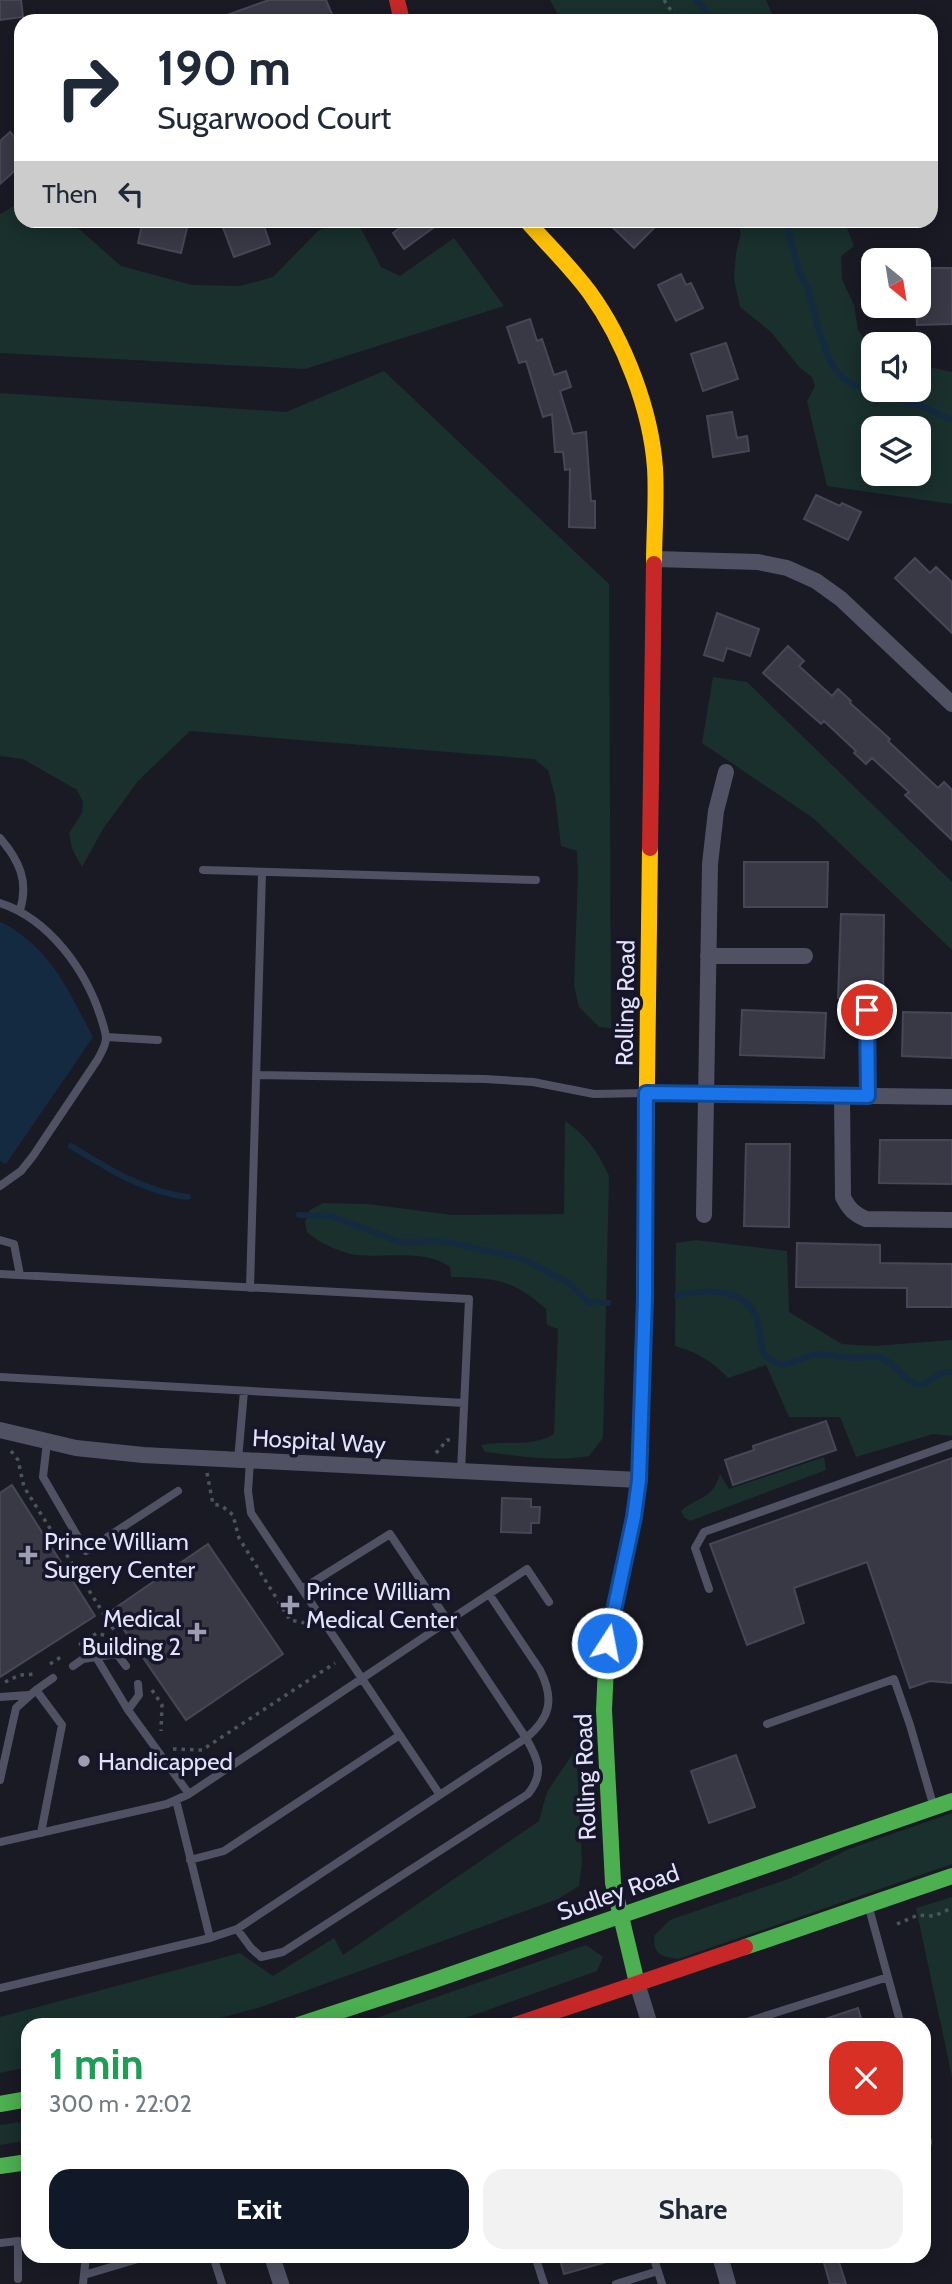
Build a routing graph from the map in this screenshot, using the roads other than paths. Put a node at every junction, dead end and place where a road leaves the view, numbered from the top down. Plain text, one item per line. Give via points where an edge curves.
1 (533, 228) edge
2 (655, 559) junction
3 (952, 704) edge
4 (726, 772) dead end
5 (0, 838) edge
6 (203, 870) dead end
7 (262, 873) junction
8 (536, 880) dead end
9 (0, 903) edge
10 (20, 910) junction
11 (708, 956) junction
12 (804, 956) dead end
13 (867, 1010) dead end
14 (106, 1037) junction
15 (158, 1040) dead end
16 (256, 1075) junction
17 (646, 1093) junction
18 (706, 1094) junction
19 (842, 1096) junction
20 (868, 1096) junction
21 (952, 1097) edge
22 (0, 1186) edge
23 (704, 1214) dead end
24 (952, 1220) edge
25 (0, 1240) edge
26 (0, 1274) edge
27 (20, 1275) junction
28 (250, 1287) junction
29 (0, 1377) edge
30 (244, 1391) junction
31 (464, 1404) junction
32 (0, 1430) edge
33 (47, 1442) junction
34 (952, 1444) edge
35 (244, 1460) junction
36 (461, 1471) junction
37 (639, 1480) junction
38 (178, 1492) dead end
39 (302, 1589) junction
40 (709, 1589) dead end
41 (489, 1594) junction
42 (549, 1602) dead end
43 (448, 1621) junction
44 (96, 1657) junction
45 (73, 1666) dead end
46 (127, 1666) dead end
47 (54, 1678) dead end
48 (362, 1678) junction
49 (138, 1684) dead end
50 (33, 1692) junction
51 (0, 1698) edge
52 (128, 1710) junction
53 (767, 1724) dead end
54 (400, 1735) junction
55 (526, 1738) junction
56 (0, 1780) edge
57 (189, 1794) junction
58 (440, 1795) junction
59 (176, 1800) junction
60 (952, 1801) edge
61 (934, 1807) junction
62 (41, 1833) junction
63 (0, 1842) edge
64 (190, 1860) junction
65 (952, 1876) edge
66 (869, 1905) junction
67 (620, 1916) junction
68 (237, 1929) junction
69 (210, 1938) junction
70 (888, 1978) junction
71 (638, 1983) junction
72 (0, 1988) edge
73 (319, 2018) edge
74 (536, 2018) edge
75 (648, 2018) edge
76 (759, 2018) edge
77 (899, 2018) edge
78 (21, 2100) edge
79 (0, 2104) edge
80 (21, 2163) edge
81 (0, 2166) edge
82 (0, 2243) edge
83 (129, 2263) edge
84 (215, 2263) edge
85 (274, 2263) edge
86 (537, 2263) edge
87 (655, 2263) edge
88 (722, 2263) edge
89 (658, 2271) junction
90 (18, 2279) dead end
91 (84, 2279) edge
92 (222, 2284) edge
93 (281, 2284) edge
94 (544, 2284) edge
95 (616, 2284) edge
96 (662, 2284) edge
97 (728, 2284) edge

1 - 2 street, Rolling Road via 588,291 628,360 644,407 655,467
2 - 3 street via 758,562 816,581
2 - 17 street, Rolling Road
4 - 11 street via 712,838
5 - 10 lane via 20,866 24,884
6 - 7 lane
7 - 8 lane
7 - 16 lane
9 - 10 lane
10 - 14 lane via 68,956 96,1004
11 - 12 street
11 - 18 street
13 - 20 street
14 - 15 lane
14 - 22 lane via 98,1059 33,1156
16 - 17 lane via 485,1079 533,1082 594,1094
16 - 28 lane
17 - 18 street
17 - 37 street, Rolling Road
18 - 19 street
18 - 23 street
19 - 20 street
19 - 24 street via 843,1197 848,1207 866,1219
20 - 21 street
25 - 27 lane via 14,1244
26 - 27 lane
27 - 28 lane
28 - 31 lane via 469,1299
29 - 30 lane
30 - 31 lane
30 - 35 lane
31 - 36 lane
32 - 33 street, Hospital Way
33 - 35 street, Hospital Way via 107,1452
33 - 38 lane via 43,1477 86,1551
34 - 40 lane via 704,1532 695,1548
35 - 36 street, Hospital Way
35 - 39 lane via 251,1513
36 - 37 street, Hospital Way
37 - 67 street, Rolling Road via 605,1665 610,1850
39 - 43 lane via 390,1534
39 - 48 lane
41 - 42 lane via 527,1569
41 - 43 lane
41 - 55 lane via 546,1682 547,1710 542,1725
43 - 48 lane
43 - 55 lane
44 - 45 lane
44 - 46 lane via 117,1654
44 - 52 lane
47 - 50 lane
48 - 54 lane
48 - 57 lane
49 - 52 lane via 139,1695
50 - 51 lane
50 - 56 lane via 16,1708
50 - 62 lane via 62,1725
52 - 57 lane
53 - 61 lane via 894,1679
54 - 58 lane
54 - 64 lane via 224,1851
55 - 58 lane
55 - 68 lane via 537,1757 536,1784 528,1794 284,1952 261,1957
57 - 59 lane
58 - 68 lane
59 - 62 lane
59 - 64 lane
60 - 61 street, Sudley Road
61 - 67 street, Sudley Road
62 - 63 lane
64 - 69 lane
65 - 66 street
66 - 70 lane
66 - 71 street
67 - 71 street, Rolling Road
67 - 73 street, Sudley Road
68 - 69 lane
69 - 72 lane
70 - 76 lane
70 - 77 lane
71 - 74 street
71 - 75 street, Rolling Road
78 - 79 street
80 - 81 street
82 - 90 lane via 18,2241
83 - 91 lane
84 - 92 lane
85 - 93 street
86 - 94 lane
87 - 89 lane
88 - 97 street
89 - 95 lane
89 - 96 lane

